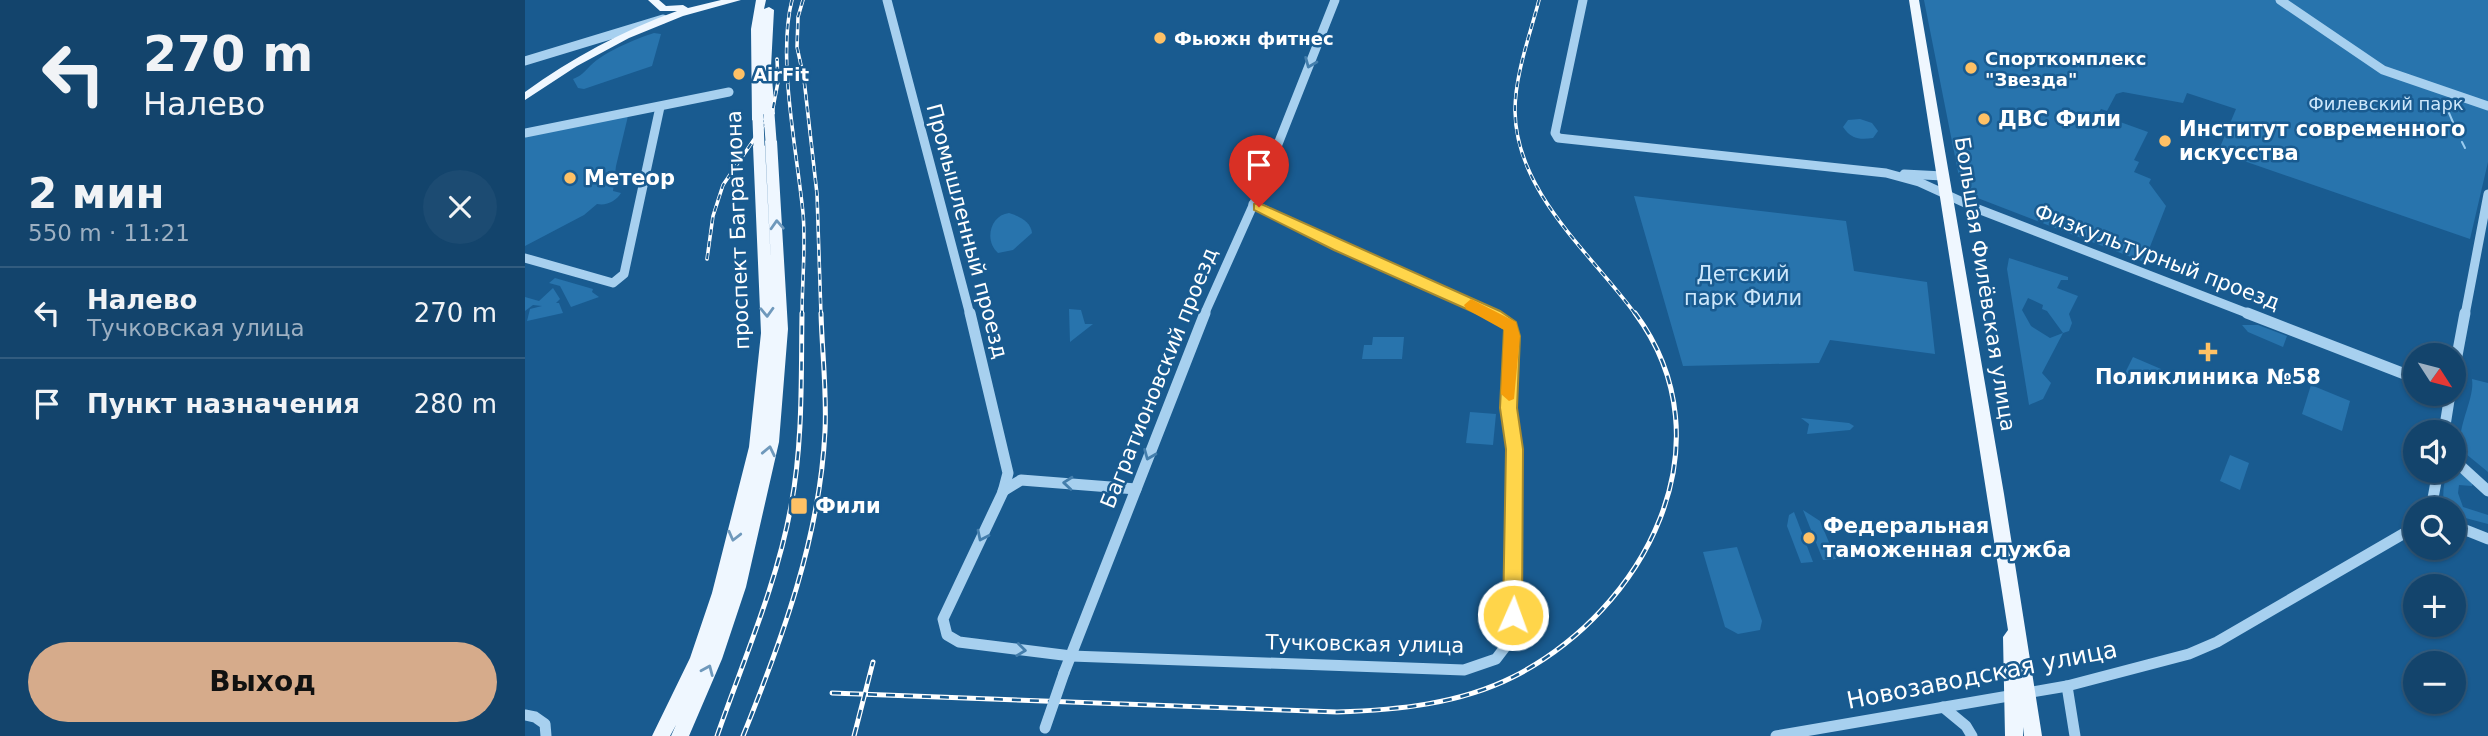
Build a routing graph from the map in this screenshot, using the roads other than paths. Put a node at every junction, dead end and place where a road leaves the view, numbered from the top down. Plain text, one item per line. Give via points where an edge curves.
1 (653, 0) edge
2 (717, 0) edge
3 (736, 0) edge
4 (761, 0) edge
5 (771, 0) edge
6 (887, 0) edge
7 (1335, 0) edge
8 (1583, 0) edge
9 (1915, 0) edge
10 (2280, 0) edge
11 (695, 5) junction
12 (668, 18) junction
13 (639, 24) junction
14 (628, 35) junction
15 (558, 50) junction
16 (525, 61) edge
17 (577, 64) junction
18 (729, 92) dead end
19 (525, 97) edge
20 (2488, 106) edge
21 (660, 107) junction
22 (525, 133) edge
23 (765, 143) junction
24 (1886, 173) junction
25 (1943, 176) junction
26 (2488, 194) edge
27 (1946, 195) junction
28 (1253, 204) junction
29 (525, 258) edge
30 (2460, 343) edge
31 (2403, 373) edge
32 (2466, 471) edge
33 (1009, 473) junction
34 (1021, 480) junction
35 (1136, 489) junction
36 (2488, 491) edge
37 (1003, 492) junction
38 (2466, 530) edge
39 (2403, 534) edge
40 (2488, 539) edge
41 (1071, 656) junction
42 (2067, 686) junction
43 (2019, 694) junction
44 (1943, 706) junction
45 (530, 716) edge
46 (1044, 732) edge
47 (681, 735) edge
48 (545, 736) edge
49 (661, 736) edge
50 (1776, 736) edge
51 (1972, 736) edge
52 (2014, 736) edge
53 (2033, 736) edge
54 (2075, 736) edge

1 - 11 main road via 664,9
1 - 13 main road
2 - 11 main road
3 - 12 main road
4 - 23 main road, проспект Багратиона, bridge via 756,29 758,121
5 - 23 main road, проспект Багратиона, bridge
6 - 33 street, Промышленный проезд
7 -> 28 street, Багратионовский проезд
8 - 24 street, Физкультурный проезд via 1555,133 1558,138
9 - 25 main road, Большая Филёвская улица
10 - 20 street via 2383,70
11 - 13 main road
12 - 13 street
12 - 14 main road
13 - 14 main road
13 - 15 street
14 - 17 main road
15 - 16 street
15 - 17 street via 582,50 584,57
17 - 19 main road
18 - 21 street
21 - 22 street
21 - 29 street via 624,274 613,283
47 -> 23 main road, проспект Багратиона via 738,587 772,442 781,328
23 -> 49 main road, проспект Багратиона via 768,333 756,447 720,593 698,660
24 - 25 street, Физкультурный проезд
24 - 27 street, Физкультурный проезд
25 - 27 main road, Большая Филёвская улица
26 - 30 street
27 - 31 street, Физкультурный проезд
27 - 43 main road, Большая Филёвская улица via 2009,576
28 -> 35 street, Багратионовский проезд
28 - 41 street, Тучковская улица via 1511,326 1512,638 1496,659 1465,670
32 - 36 street
33 - 34 street
33 - 37 street
35 -> 34 street
34 - 37 street
35 - 41 street, Багратионовский проезд
37 -> 41 street via 943,619 945,630 959,642
38 - 40 street
39 - 42 street, Новозаводская улица via 2217,642 2189,654
41 - 46 street, Багратионовский проезд, bridge
42 - 43 street, Новозаводская улица
42 - 54 street
43 - 44 street, Новозаводская улица
43 - 52 main road, Большая Филёвская улица
43 - 53 main road, Большая Филёвская улица
44 - 50 street, Новозаводская улица
44 - 51 street
45 - 48 street via 545,724

